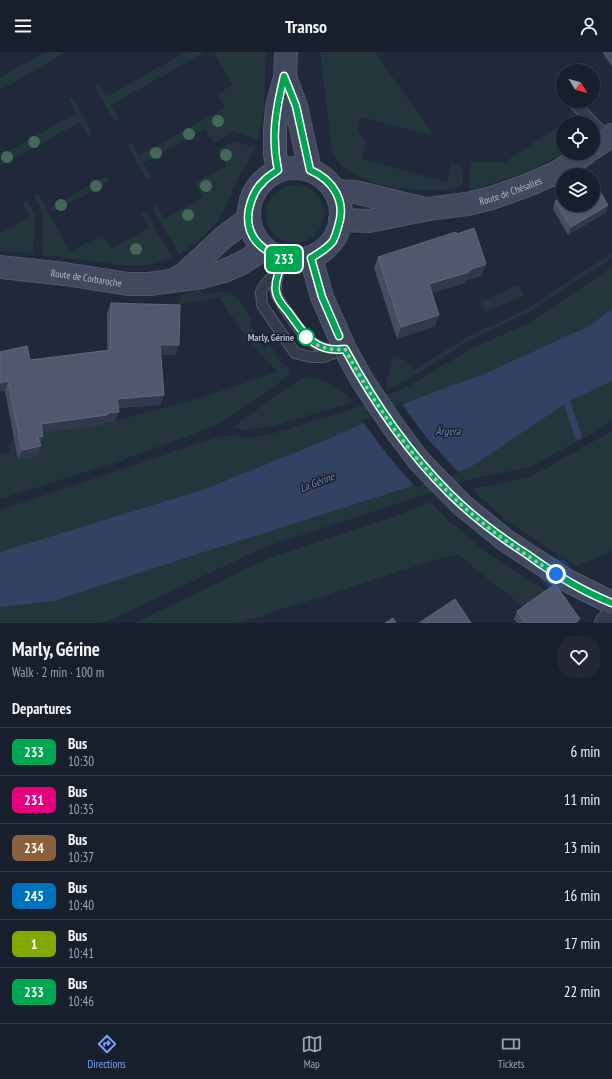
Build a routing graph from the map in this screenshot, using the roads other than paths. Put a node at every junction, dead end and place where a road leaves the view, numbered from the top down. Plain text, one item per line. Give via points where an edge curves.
1 (286, 52) edge
2 (284, 76) junction
3 (578, 108) edge
4 (604, 141) edge
5 (576, 160) edge
6 (278, 170) junction
7 (310, 170) junction
8 (335, 191) junction
9 (428, 209) junction
10 (247, 220) junction
11 (340, 220) junction
12 (264, 249) junction
13 (311, 258) junction
14 (282, 264) junction
15 (0, 267) edge
16 (172, 281) junction
17 (345, 349) junction
18 (612, 603) edge
19 (612, 615) edge
20 (605, 623) edge

1 - 2 main road
2 - 6 main road via 275,129
2 - 7 main road via 296,106
3 - 4 lane
5 - 9 main road, Route de Chésalles via 558,172 492,198
6 - 7 main road
6 - 10 main road via 262,182 251,200
7 - 8 main road via 320,174
8 - 9 main road, Route de Chésalles via 355,192
8 - 11 main road via 339,197
9 - 11 main road, Route de Chésalles via 369,221
10 - 12 main road via 256,242
10 - 16 main road, Route de Corbaroche
11 - 13 main road via 334,240
12 - 14 main road
12 - 16 main road, Route de Corbaroche via 224,272
13 - 14 main road
13 - 17 main road via 322,297
14 - 17 lane via 276,291 306,337 329,350
14 - 17 lane via 264,286 262,305 295,353 323,357
15 - 16 main road, Route de Corbaroche via 128,284
17 - 18 main road via 362,380 419,461 462,505 538,563
19 - 20 street

